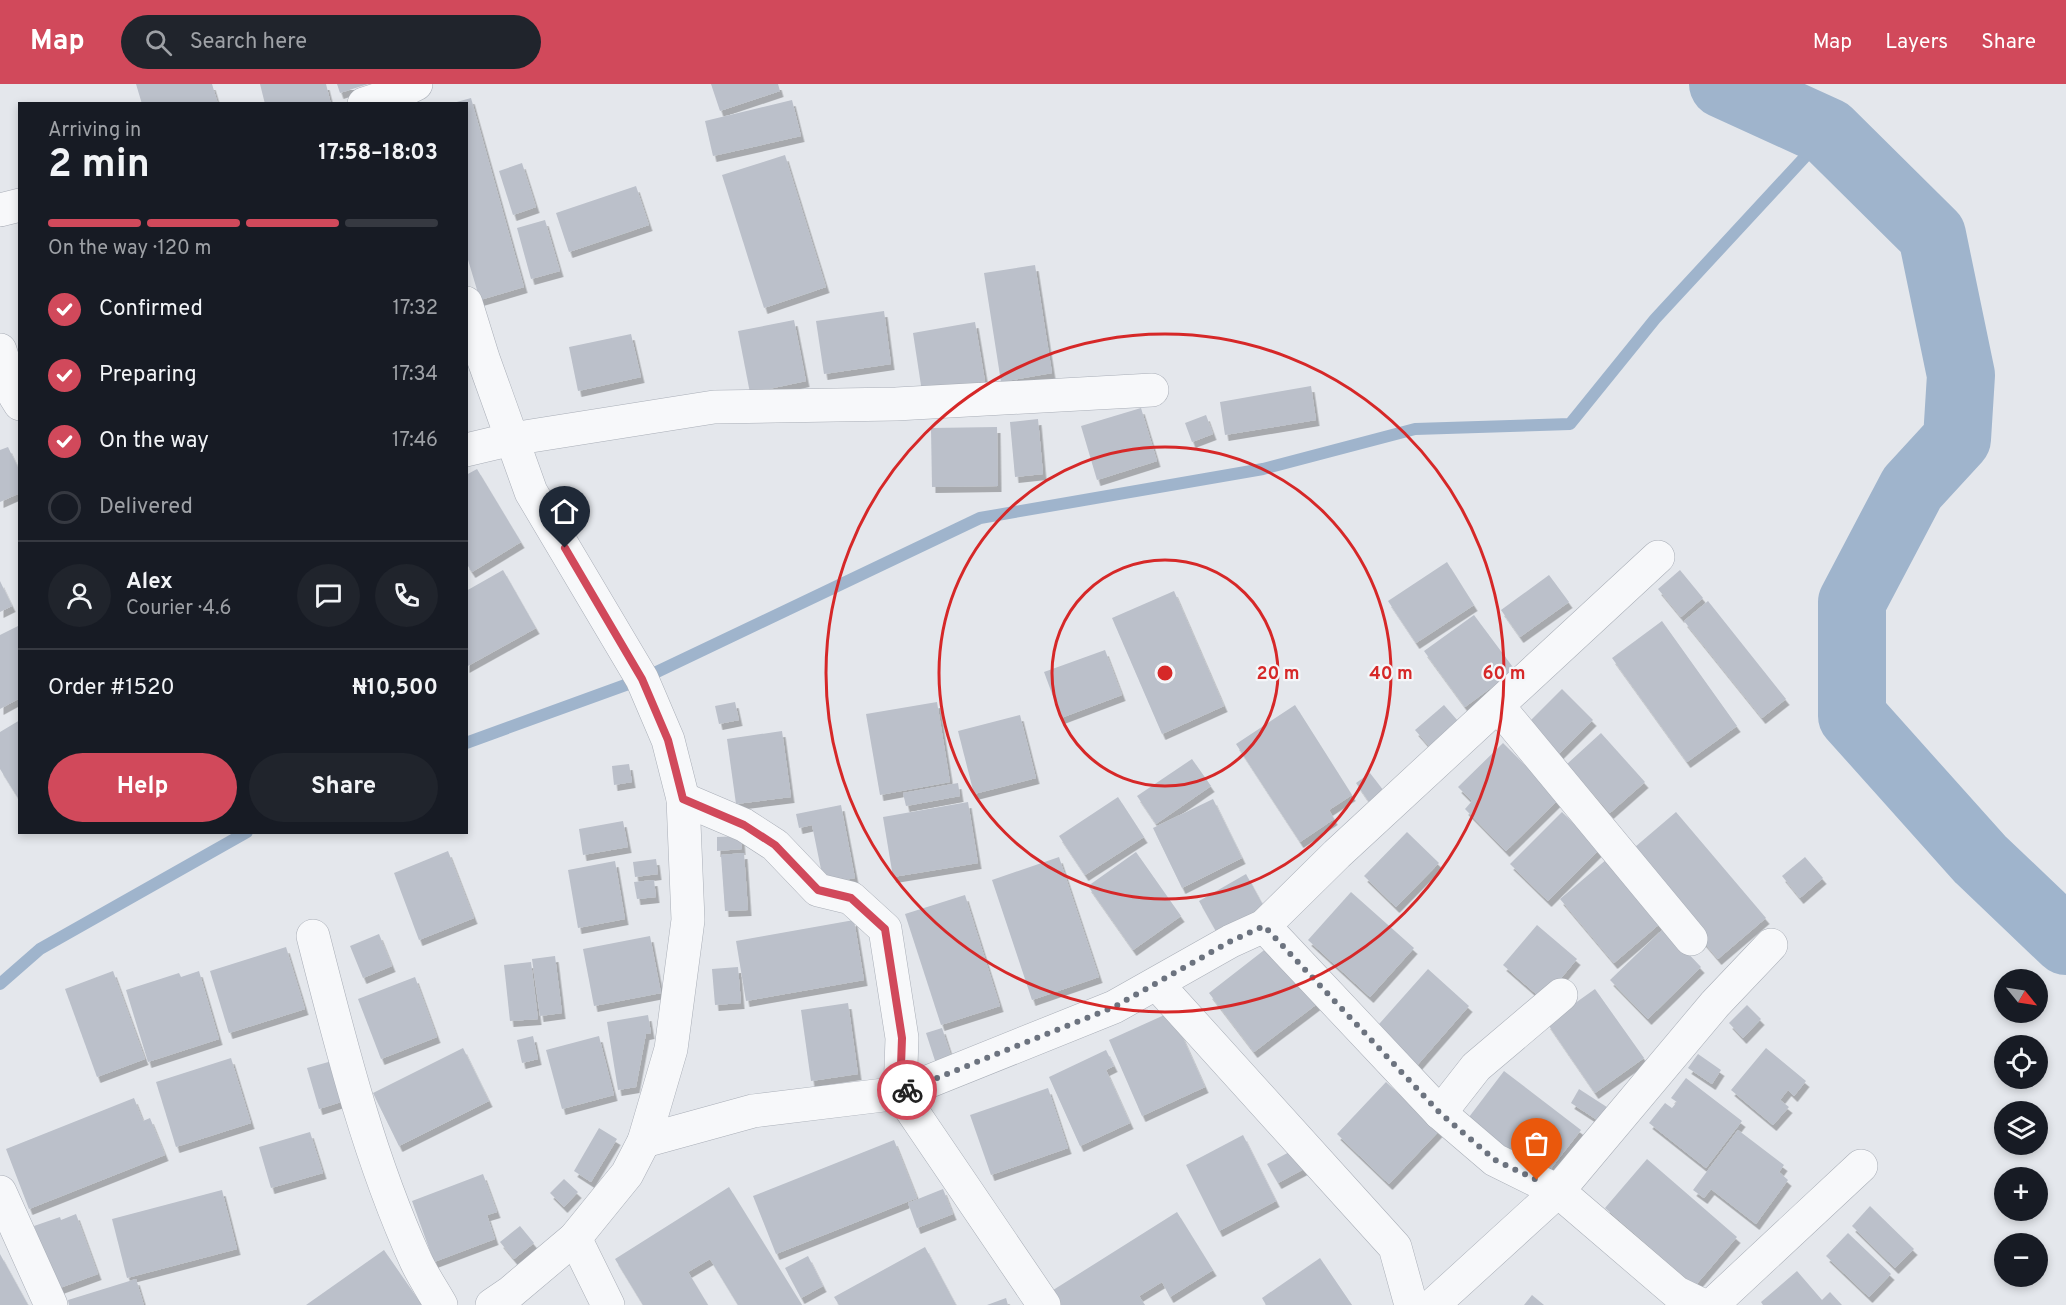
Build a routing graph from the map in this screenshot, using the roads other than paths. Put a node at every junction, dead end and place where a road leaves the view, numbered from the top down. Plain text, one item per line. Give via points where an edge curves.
1 (404, 91) edge
2 (370, 102) edge
3 (18, 206) edge
4 (0, 210) edge
5 (468, 309) edge
6 (0, 350) edge
7 (1152, 390) dead end
8 (18, 401) edge
9 (512, 439) junction
10 (468, 450) edge
11 (1658, 557) dead end
12 (1498, 706) junction
13 (683, 799) junction
14 (1264, 926) junction
15 (312, 936) dead end
16 (1691, 939) dead end
17 (1771, 945) dead end
18 (1157, 984) junction
19 (1561, 995) dead end
20 (900, 1093) junction
21 (1440, 1113) junction
22 (644, 1141) junction
23 (1861, 1166) dead end
24 (1558, 1191) junction
25 (0, 1192) edge
26 (575, 1238) junction
27 (51, 1305) edge
28 (441, 1305) edge
29 (492, 1305) edge
30 (608, 1305) edge
31 (1044, 1305) edge
32 (1411, 1305) edge
33 (1433, 1305) edge
34 (1702, 1305) edge
35 (1712, 1305) edge

1 - 2 street
3 - 4 street
5 - 9 street
6 - 8 street
7 - 9 street via 896,404 714,407
9 - 10 street
9 - 13 street via 531,492 642,679 668,740
11 - 12 street
12 - 14 street
12 - 16 street
13 - 20 street via 744,825 775,845 818,890 851,898 885,929 902,1038
13 - 22 street via 688,920 671,1049
14 - 18 street
14 - 21 street
15 - 28 street via 352,1087 382,1174 417,1263
17 - 24 street via 1715,1004
18 - 20 street via 1114,1007
18 - 32 street via 1395,1247
19 - 21 street via 1476,1067
20 - 22 street via 753,1112
20 - 31 street
21 - 24 street via 1495,1160
22 - 26 street via 627,1174
23 - 35 street
24 - 33 street
24 - 34 street via 1677,1293
25 - 27 street
26 - 29 street
26 - 30 street

